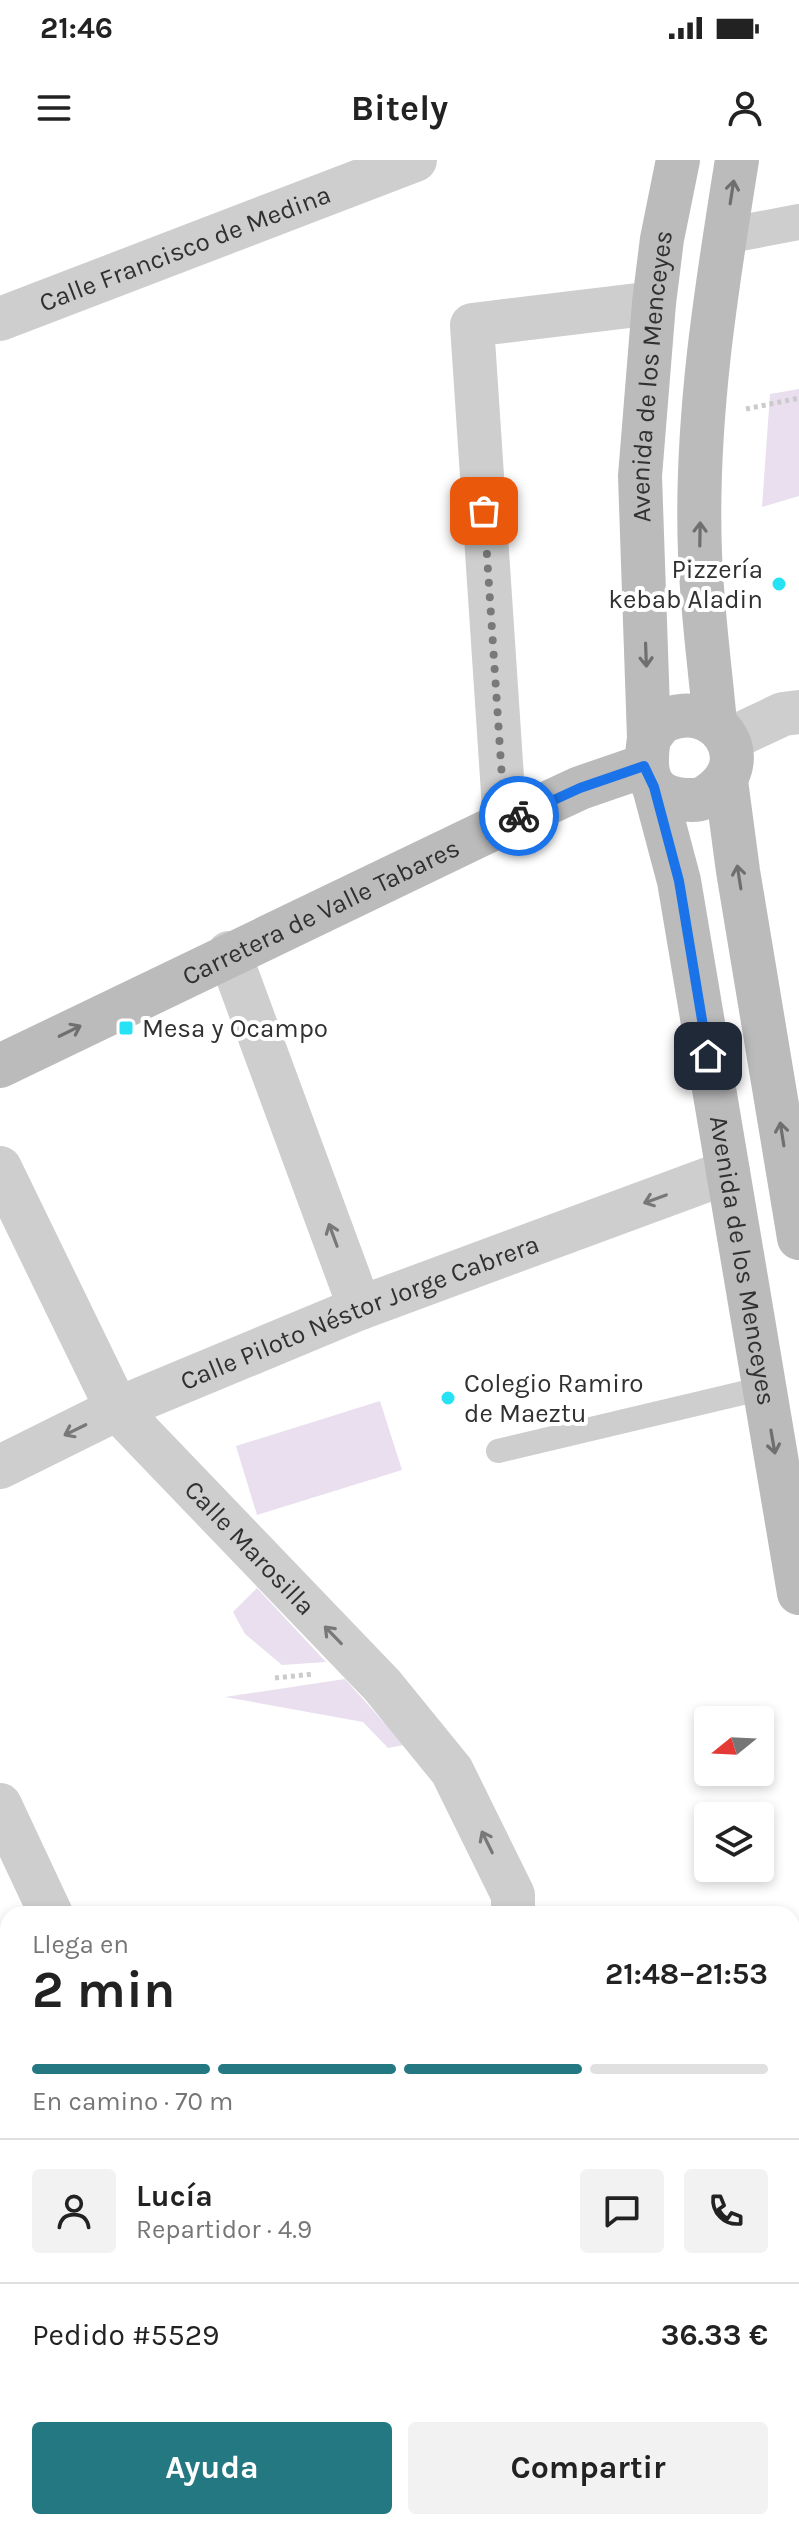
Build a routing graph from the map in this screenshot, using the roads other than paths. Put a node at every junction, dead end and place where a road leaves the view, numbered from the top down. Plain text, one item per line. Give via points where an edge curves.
1 (415, 160) edge
2 (678, 160) edge
3 (737, 160) edge
4 (799, 222) edge
5 (725, 236) junction
6 (654, 303) junction
7 (0, 319) edge
8 (799, 712) edge
9 (723, 748) junction
10 (649, 763) junction
11 (505, 823) junction
12 (229, 953) junction
13 (0, 1066) edge
14 (0, 1168) edge
15 (728, 1172) junction
16 (794, 1176) edge
17 (799, 1238) edge
18 (360, 1308) junction
19 (764, 1388) junction
20 (117, 1409) junction
21 (498, 1451) dead end
22 (0, 1467) edge
23 (799, 1593) edge
24 (0, 1805) edge
25 (47, 1906) edge
26 (513, 1906) edge

1 - 7 street, Calle Francisco de Medina
2 - 6 main road, Avenida de los Menceyes
5 -> 3 main road, Avenida de los Menceyes
4 - 5 street
9 -> 5 main road, Avenida de los Menceyes via 700,553 702,421
6 -> 10 main road, Avenida de los Menceyes via 640,476
6 - 11 street via 472,325
8 - 9 street via 783,714
9 - 10 main road via 693,714 664,721
9 - 10 main road via 702,800 673,800
16 -> 9 main road, Avenida de los Menceyes via 738,871
10 - 11 main road, Carretera de Valle Tabares
10 - 15 main road, Avenida de los Menceyes via 679,881
11 - 12 main road, Carretera de Valle Tabares
13 -> 12 main road, Carretera de Valle Tabares
18 -> 12 street
14 - 20 street, Calle Marosilla
15 -> 18 street, Calle Piloto Néstor Jorge Cabrera
15 - 19 main road, Avenida de los Menceyes
16 - 17 main road, Avenida de los Menceyes
18 - 20 street, Calle Piloto Néstor Jorge Cabrera
19 - 21 lane
19 -> 23 main road, Avenida de los Menceyes
20 -> 22 street, Calle Piloto Néstor Jorge Cabrera
26 -> 20 street, Calle Marosilla via 513,1895 452,1771 382,1685
24 - 25 street

